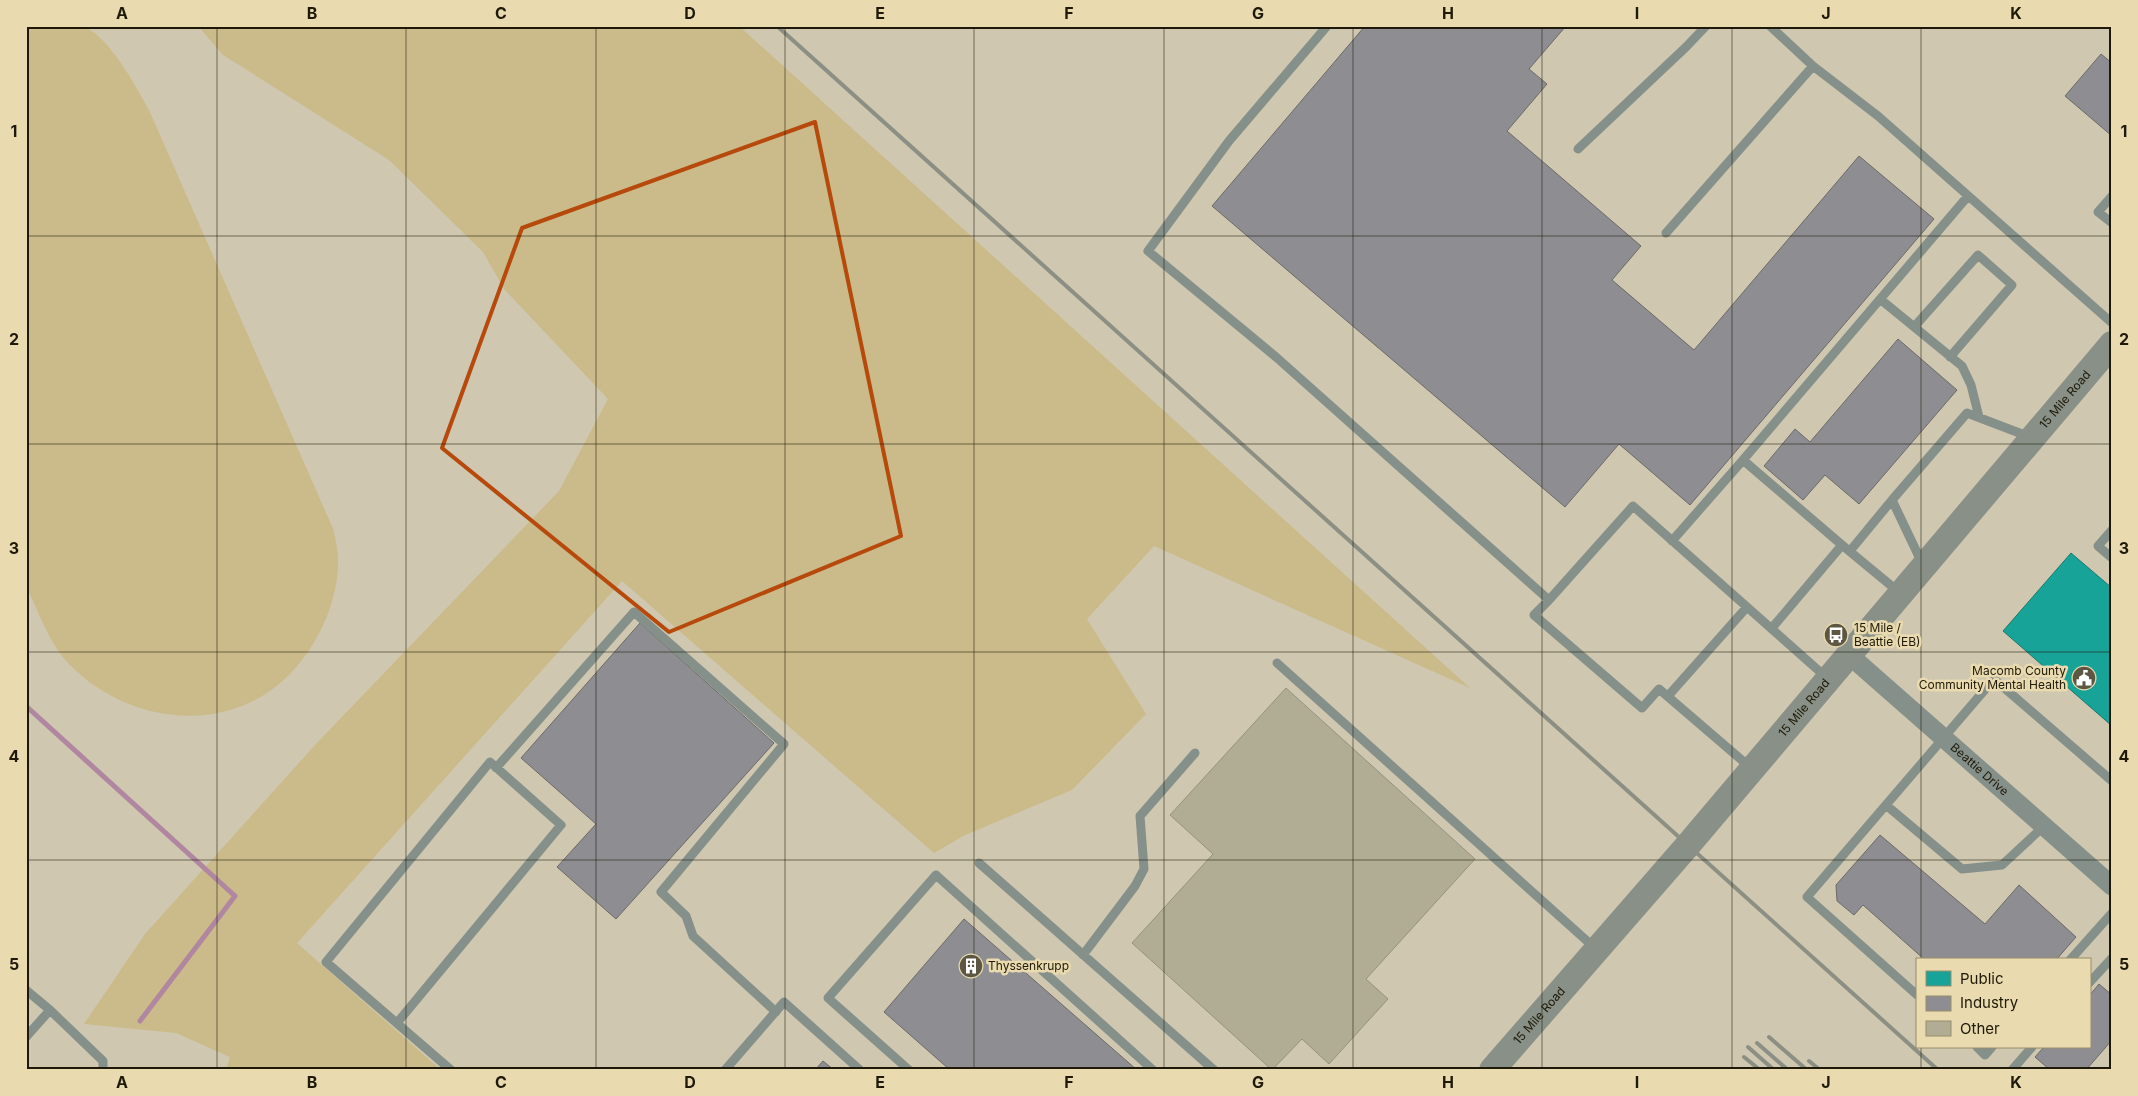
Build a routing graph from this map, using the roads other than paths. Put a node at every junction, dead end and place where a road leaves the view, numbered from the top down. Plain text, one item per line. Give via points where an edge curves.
1 (1327, 26) edge
2 (1706, 26) edge
3 (1770, 26) edge
4 (1813, 66) junction
5 (1578, 149) dead end
6 (1968, 196) junction
7 (2112, 196) edge
8 (2112, 223) edge
9 (1666, 232) dead end
10 (1880, 299) junction
11 (2112, 323) edge
12 (1914, 327) junction
13 (2112, 344) edge
14 (1950, 357) junction
15 (1979, 417) junction
16 (2032, 438) junction
17 (1743, 460) junction
18 (1892, 500) junction
19 (2112, 530) edge
20 (1672, 540) junction
21 (1842, 544) junction
22 (1850, 551) junction
23 (2112, 558) edge
24 (1923, 566) junction
25 (1900, 594) junction
26 (1549, 600) junction
27 (1747, 607) junction
28 (1772, 628) junction
29 (1848, 654) junction
30 (1277, 663) dead end
31 (1827, 678) junction
32 (1668, 696) junction
33 (1943, 738) junction
34 (1195, 753) dead end
35 (496, 768) junction
36 (1752, 769) junction
37 (2112, 782) edge
38 (1886, 805) junction
39 (2044, 826) junction
40 (979, 863) dead end
41 (2112, 886) edge
42 (2112, 913) edge
43 (1596, 949) junction
44 (1083, 955) junction
45 (2072, 958) edge
46 (2112, 958) edge
47 (2090, 983) edge
48 (26, 990) edge
49 (1916, 994) edge
50 (50, 1010) junction
51 (776, 1012) junction
52 (397, 1023) junction
53 (26, 1037) edge
54 (1977, 1048) edge
55 (1991, 1048) edge
56 (2031, 1048) edge
57 (103, 1070) edge
58 (451, 1070) edge
59 (725, 1070) edge
60 (860, 1070) edge
61 (909, 1070) edge
62 (1153, 1070) edge
63 (1214, 1070) edge
64 (1492, 1070) edge
65 (2012, 1070) edge

1 - 26 lane via 1229,141 1148,251 1276,357
2 - 5 lane
3 - 4 lane
4 - 6 lane via 1878,116
4 - 9 lane
6 - 10 lane
6 - 11 lane
7 - 8 lane via 2098,212
10 - 12 lane
10 - 17 lane
12 - 14 lane
12 - 14 lane via 1978,256 2012,285
13 - 16 main road, 15 Mile Road
14 - 15 lane via 1962,366 1971,385
15 - 16 lane
15 - 18 lane via 1967,413
16 - 24 main road, 15 Mile Road
17 - 20 lane
17 - 21 lane
18 - 22 lane
18 - 24 lane
19 - 23 lane via 2098,546
20 - 26 lane via 1633,506
20 - 27 lane
21 - 22 lane
21 - 28 lane
22 - 25 lane
24 - 25 main road, 15 Mile Road
25 - 29 main road, 15 Mile Road
26 - 32 lane via 1534,616 1642,708 1659,689
27 - 28 lane
27 - 32 lane
28 - 31 lane
29 - 31 main road, 15 Mile Road
29 - 33 street, Beattie Drive
30 - 43 lane
31 - 36 main road, 15 Mile Road
32 - 36 lane
33 - 37 lane via 1994,679
33 - 38 lane
33 - 39 street, Beattie Drive
34 - 44 lane via 1140,816 1144,869
35 - 51 lane via 634,612 784,744 660,892 686,916 693,936
35 - 52 lane via 561,825
35 - 52 lane via 490,762 326,962
36 - 43 main road, 15 Mile Road
38 - 39 lane via 1962,869 2002,865
38 - 49 lane via 1807,897
39 - 41 street, Beattie Drive
40 - 44 lane
42 - 45 lane
43 - 64 main road, 15 Mile Road
44 - 63 lane
46 - 47 lane
48 - 50 lane
50 - 53 lane
50 - 57 lane via 104,1061
51 - 59 lane
51 - 60 lane via 784,1002
52 - 58 lane
54 - 55 lane via 1985,1055
56 - 65 lane
61 - 62 lane via 828,998 936,875

